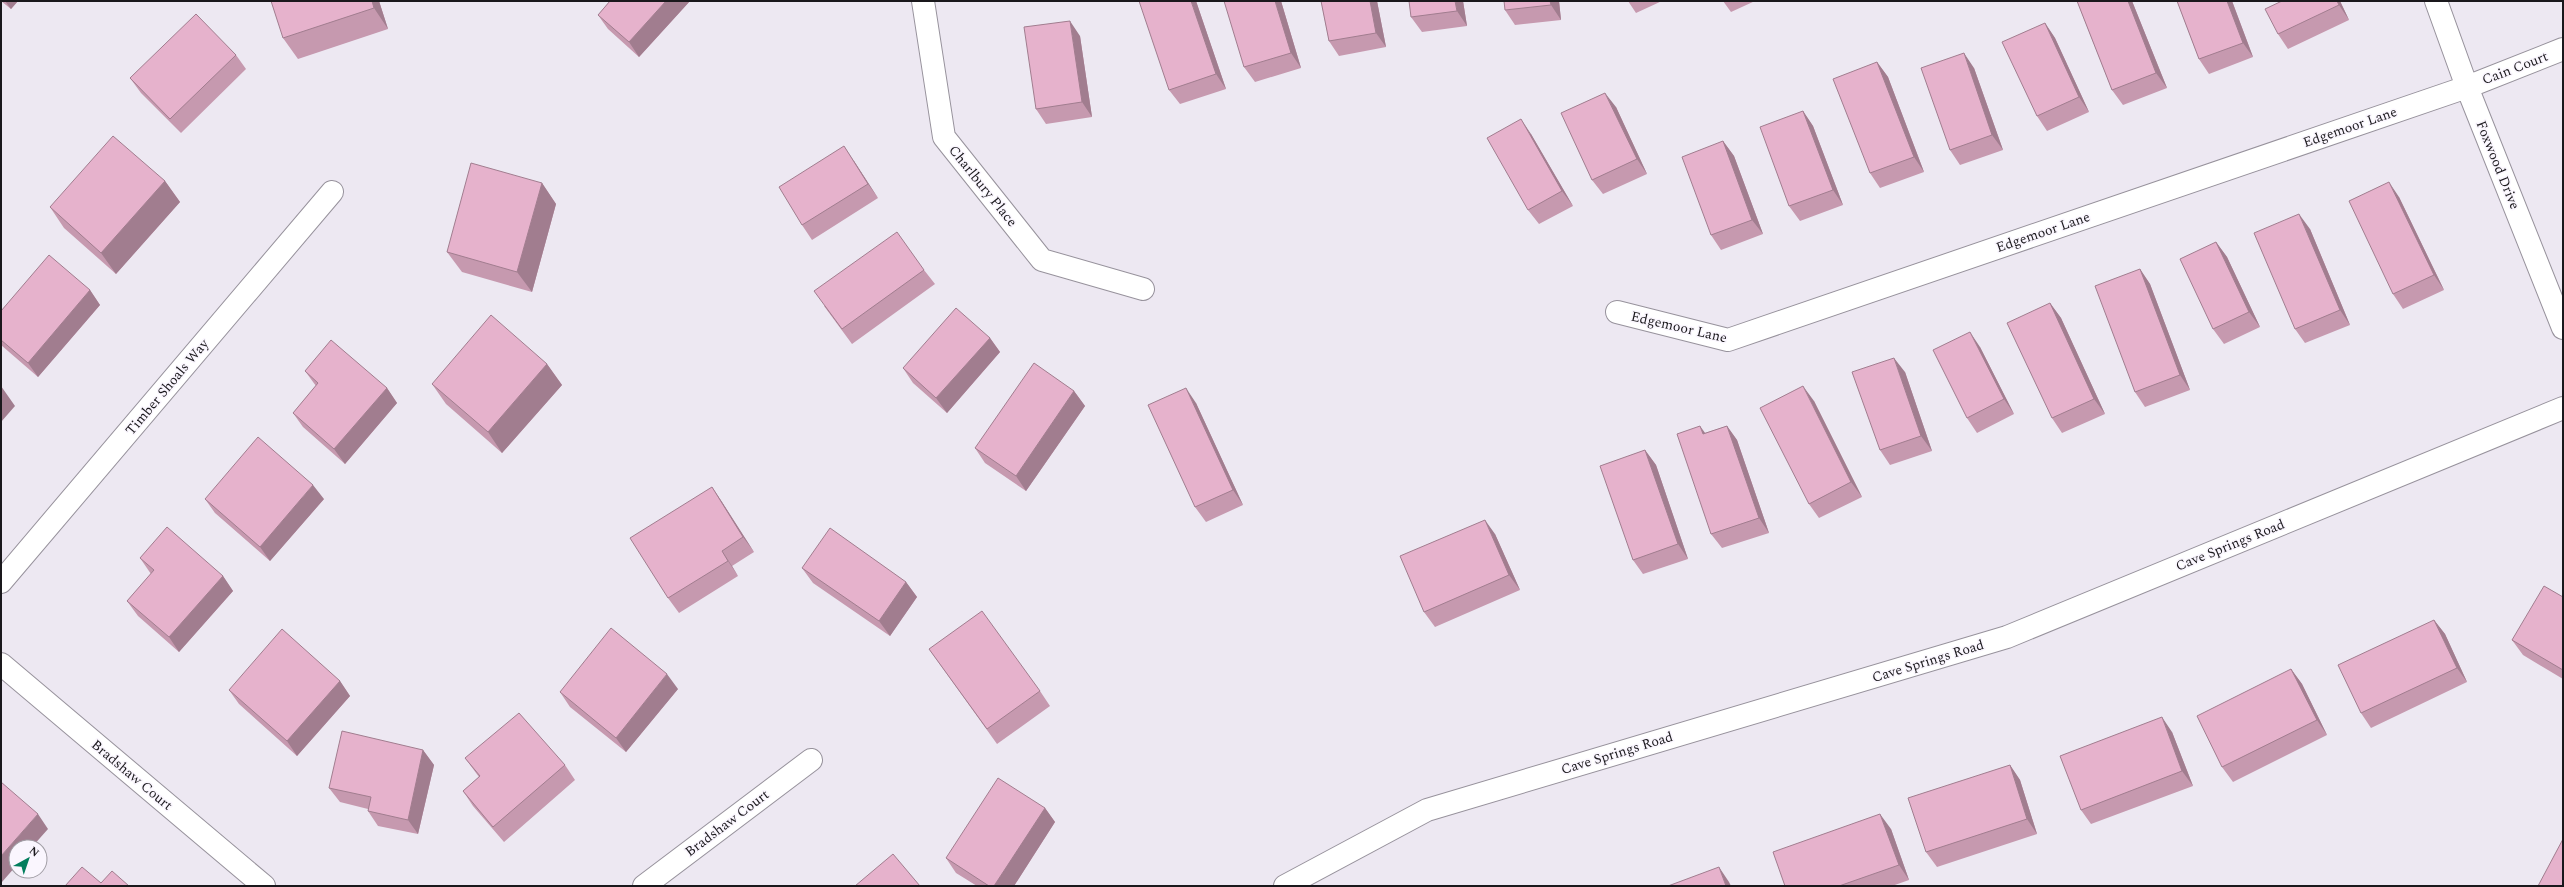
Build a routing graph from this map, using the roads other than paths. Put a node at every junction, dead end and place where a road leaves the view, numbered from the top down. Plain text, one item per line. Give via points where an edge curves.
1 (923, 1) edge
2 (2436, 1) edge
3 (2563, 49) edge
4 (2467, 87) junction
5 (332, 192) dead end
6 (1143, 289) dead end
7 (1617, 312) dead end
8 (2563, 328) edge
9 (2563, 408) edge
10 (1, 582) edge
11 (1, 664) edge
12 (811, 760) dead end
13 (264, 886) edge
14 (644, 886) edge
15 (1285, 886) edge

1 - 6 street, Charlbury Place via 944,138 1042,260
2 - 4 street, Foxwood Drive
3 - 4 street, Cain Court
4 - 7 street, Edgemoor Lane via 1728,340
4 - 8 street, Foxwood Drive
5 - 10 street, Timber Shoals Way
9 - 15 street, Cave Springs Road via 2007,637 1427,810
11 - 13 street, Bradshaw Court
12 - 14 street, Bradshaw Court

